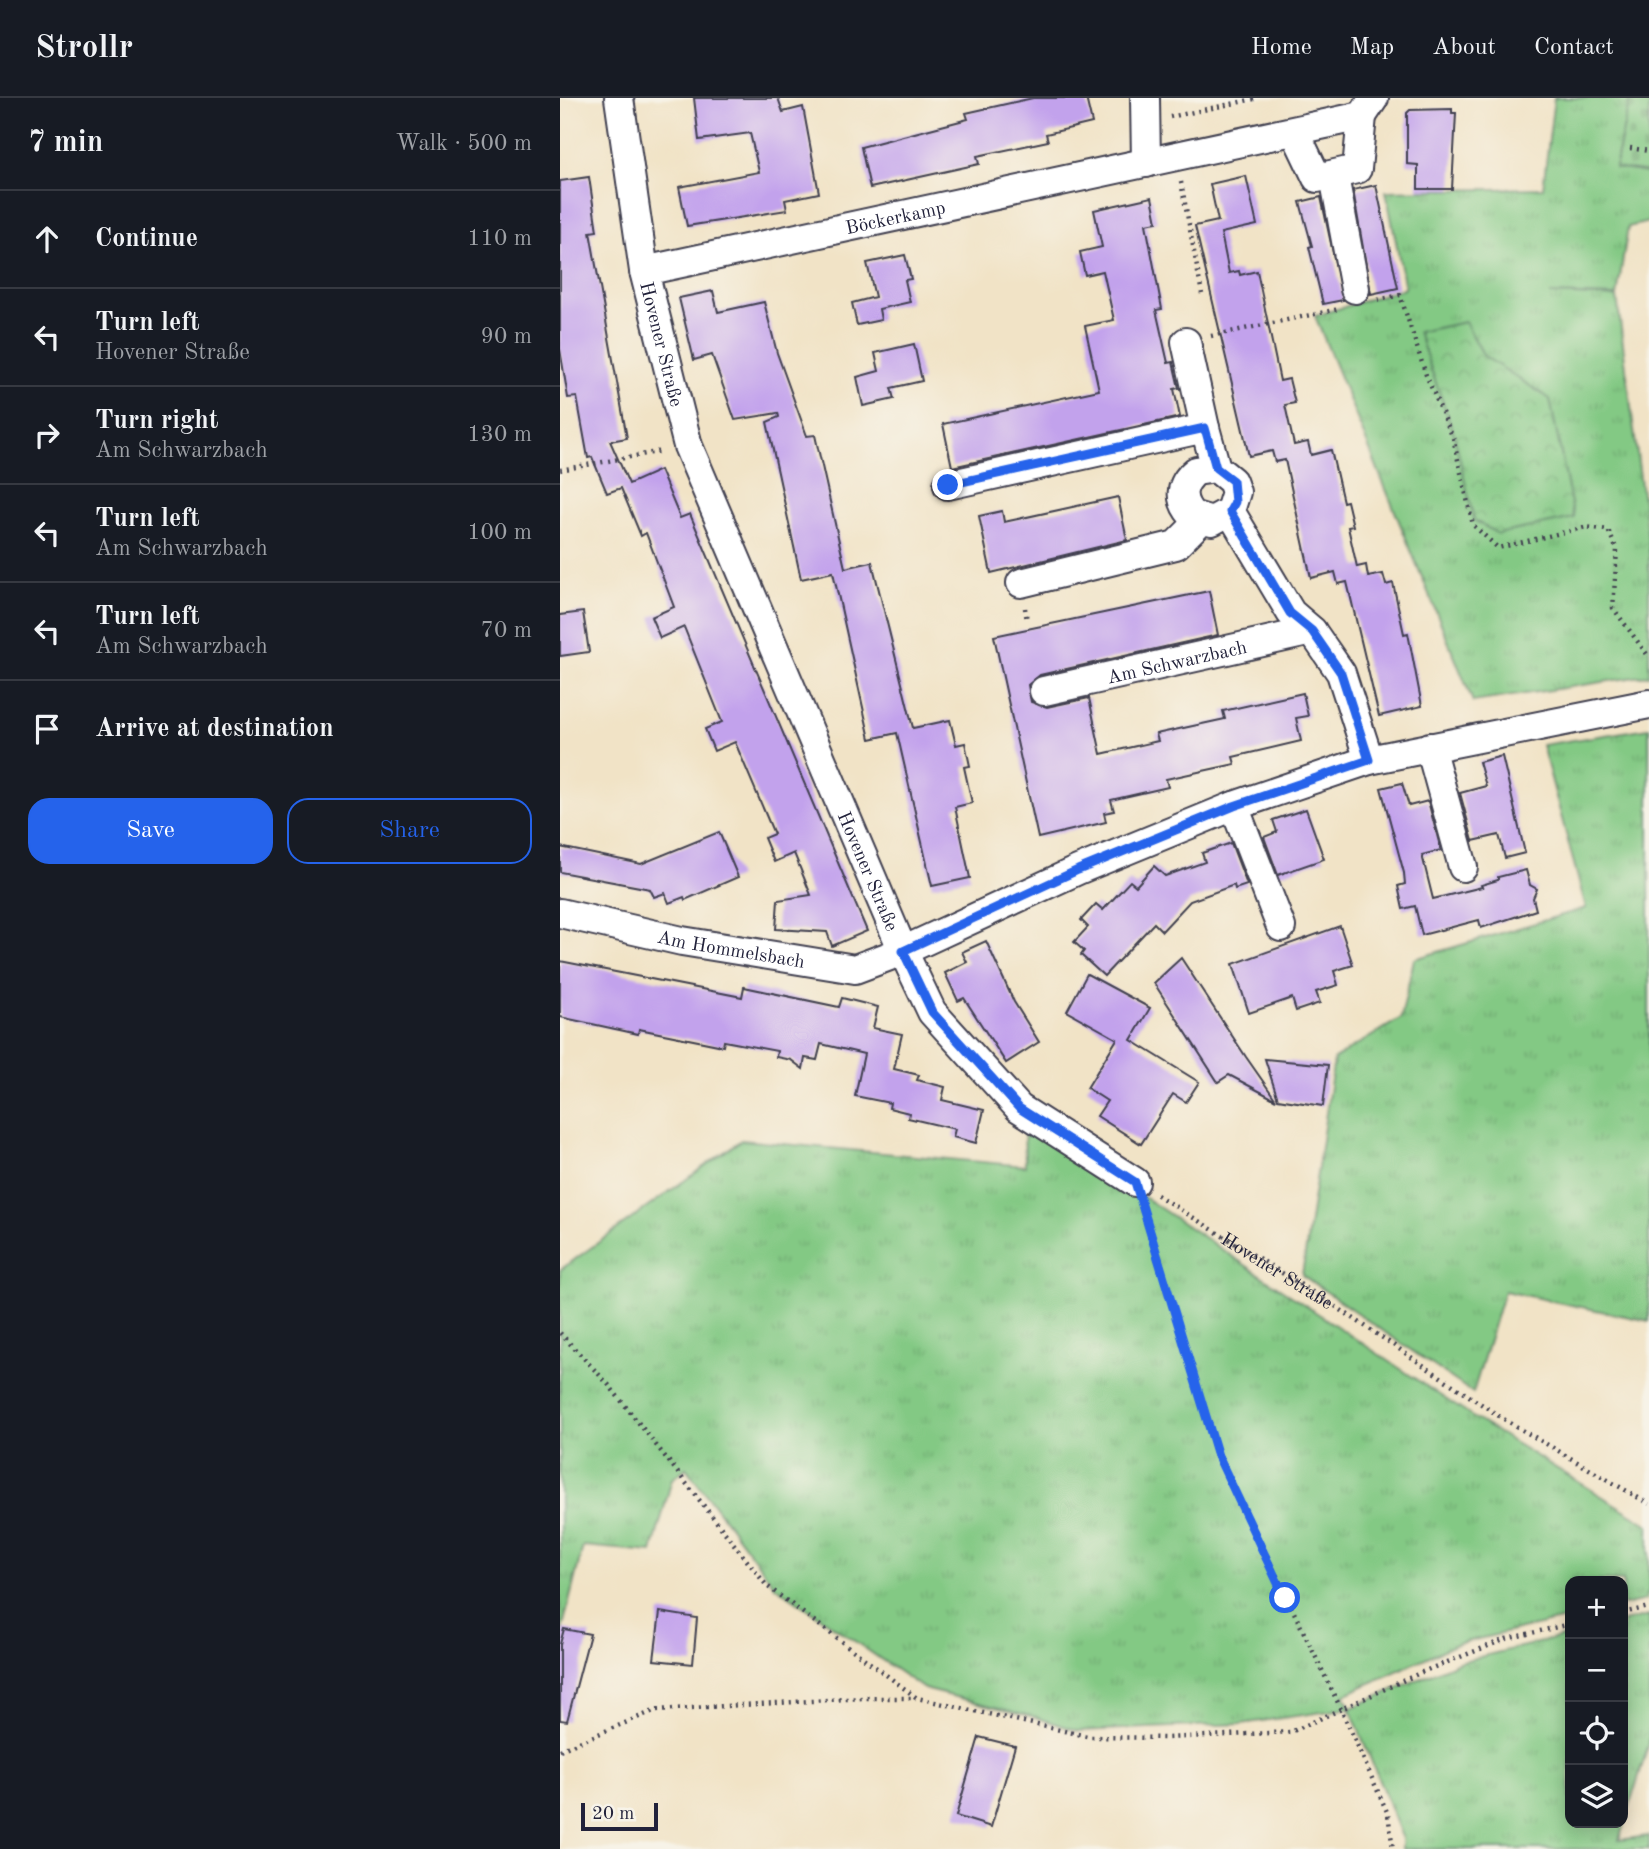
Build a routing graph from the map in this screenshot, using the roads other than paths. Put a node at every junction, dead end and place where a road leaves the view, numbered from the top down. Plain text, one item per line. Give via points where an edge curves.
1 (619, 98) edge
2 (1368, 107) edge
3 (1145, 110) edge
4 (1295, 132) junction
5 (1146, 163) junction
6 (1334, 176) junction
7 (644, 271) junction
8 (1358, 299) road end
9 (1186, 342) road end
10 (1205, 428) junction
11 (1216, 468) junction
12 (948, 485) dead end
13 (1230, 511) junction
14 (1201, 520) junction
15 (1021, 583) dead end
16 (1312, 631) junction
17 (1044, 691) dead end
18 (1649, 704) edge
19 (1430, 747) junction
20 (1369, 760) junction
21 (1234, 806) junction
22 (1463, 867) dead end
23 (560, 913) edge
24 (1281, 927) dead end
25 (903, 951) junction
26 (1135, 1182) road end

1 - 7 street, Hovener Straße
2 - 4 street, Böckerkamp
2 - 6 street via 1357,169
3 - 5 street
4 - 5 street, Böckerkamp
4 - 6 street via 1317,178
5 - 7 street, Böckerkamp
6 - 8 street
7 - 25 street, Hovener Straße via 688,446
9 - 10 street
10 - 11 street
10 - 12 street
11 - 13 street via 1233,481 1235,502
11 - 14 street via 1196,471 1183,487 1185,507
13 - 14 street via 1222,518
13 - 16 street via 1290,613
14 - 15 street via 1176,545
16 - 17 street, Am Schwarzbach
16 - 20 street via 1341,673
18 - 19 street
19 - 20 street
19 - 22 street
20 - 21 street
21 - 24 street
21 - 25 street via 1078,870
23 - 25 street, Am Hommelsbach via 682,941 855,969
25 - 26 street, Hovener Straße via 932,1012 1019,1108

